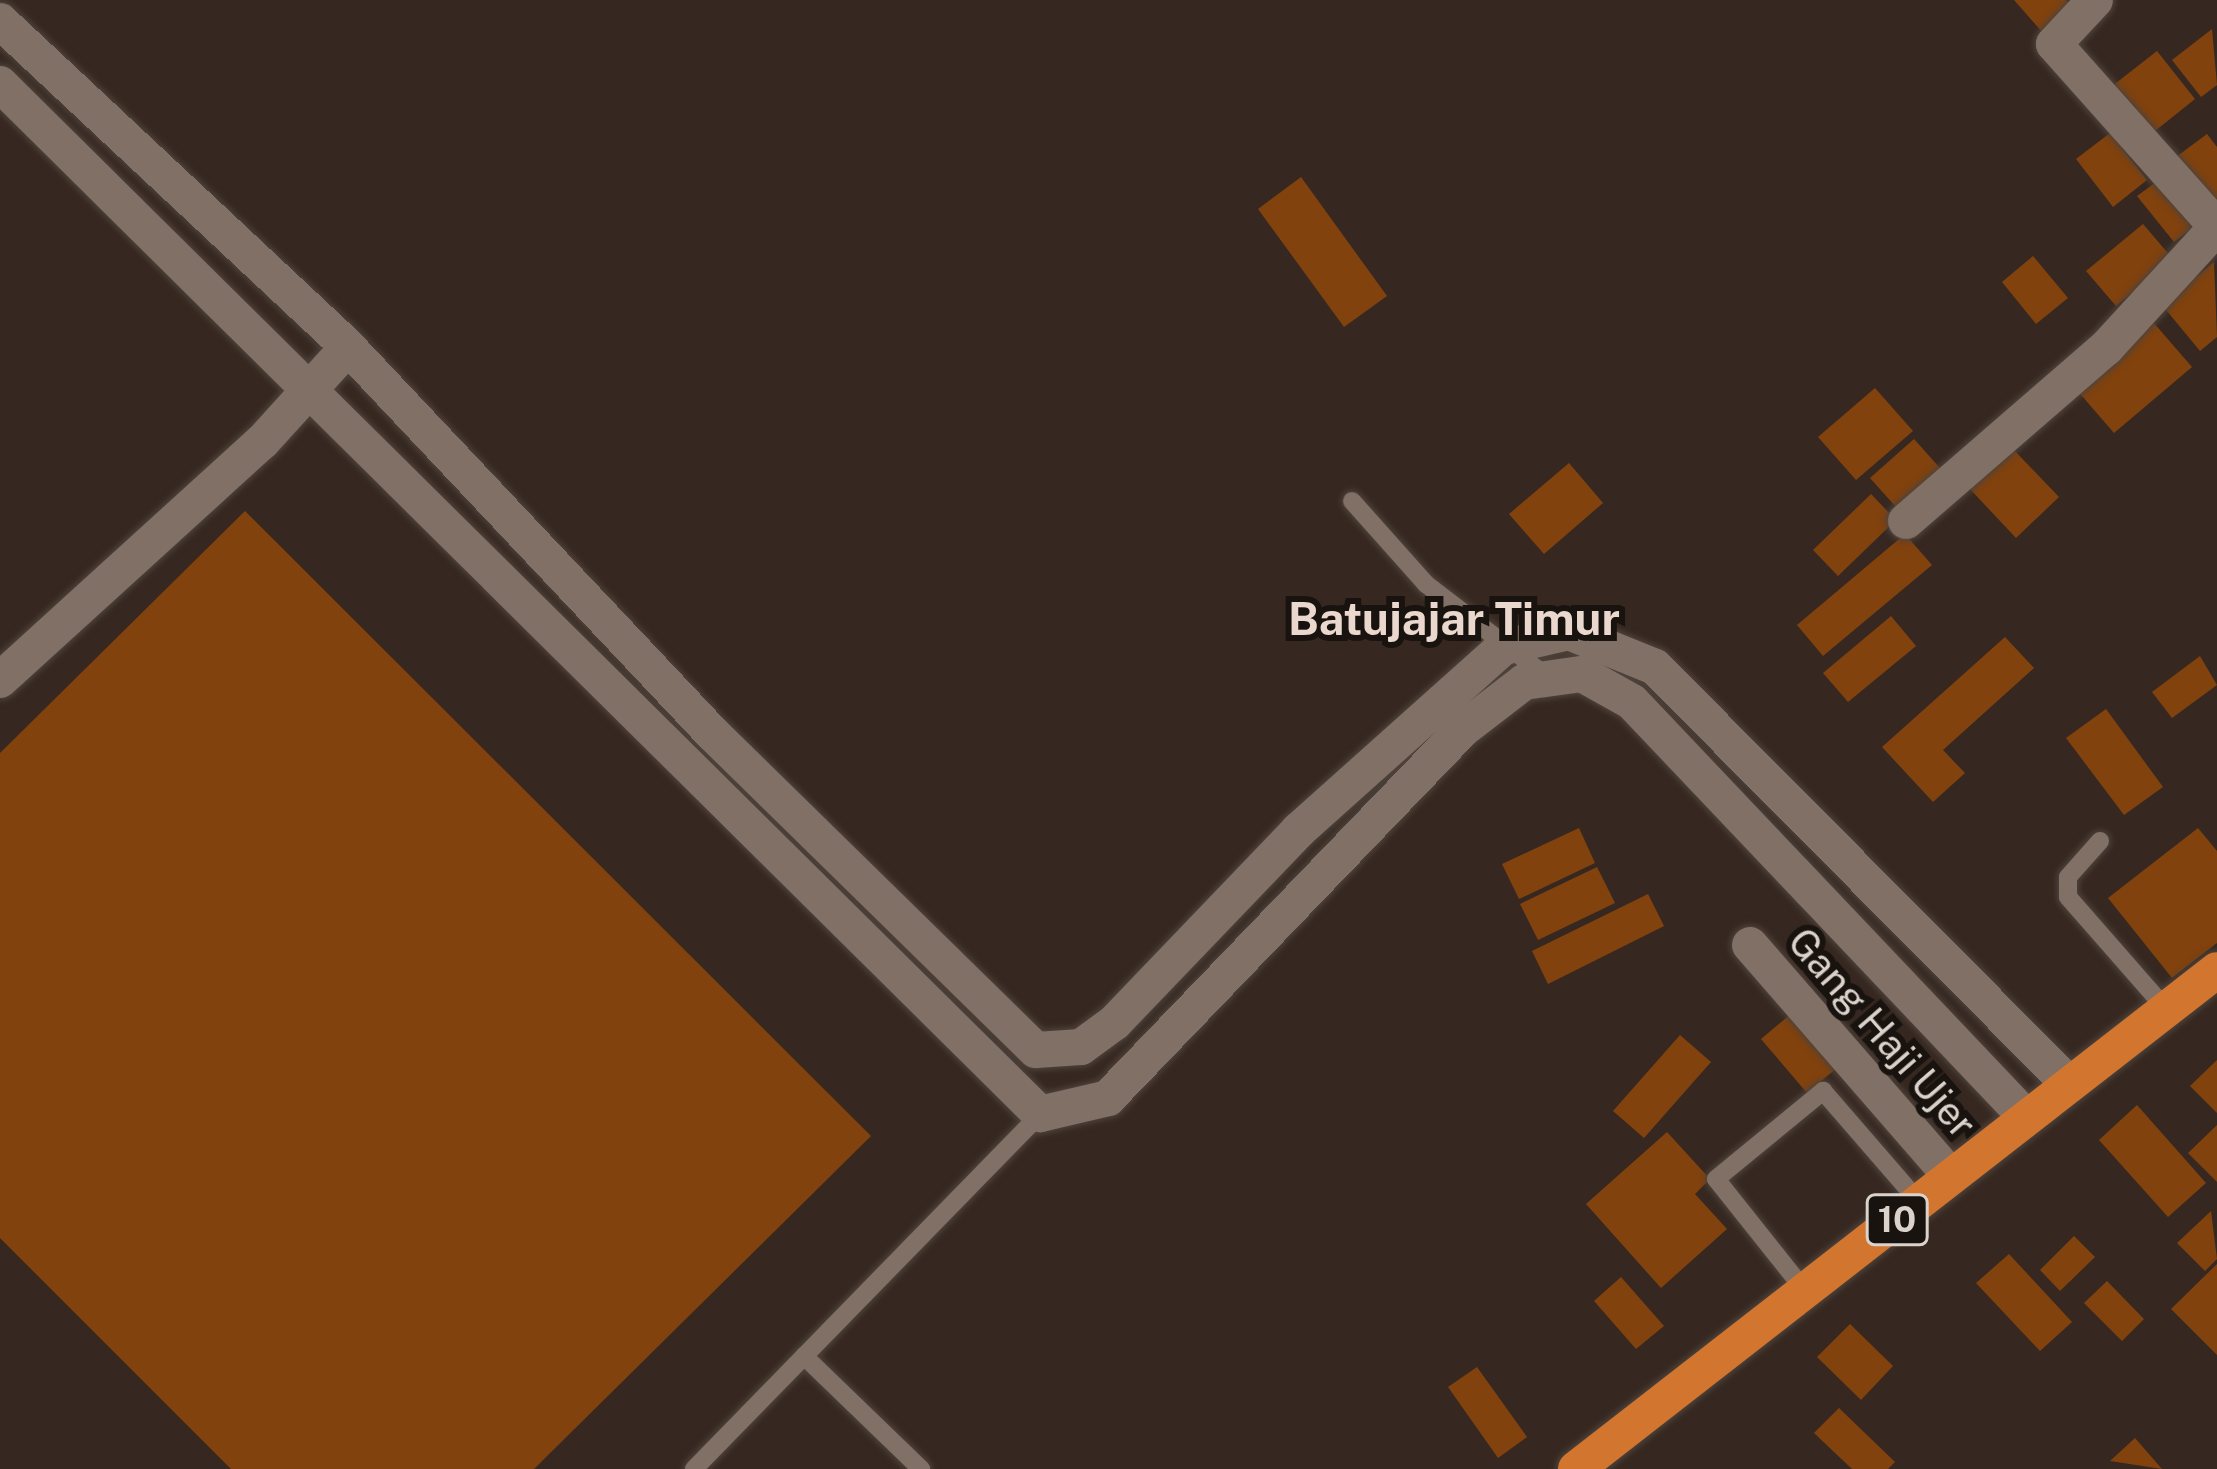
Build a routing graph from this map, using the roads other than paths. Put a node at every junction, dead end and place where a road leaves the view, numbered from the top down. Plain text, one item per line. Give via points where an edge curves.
1 (2095, 0) edge
2 (0, 21) edge
3 (0, 84) edge
4 (348, 347) junction
5 (310, 390) junction
6 (1352, 501) dead end
7 (1906, 520) dead end
8 (1504, 647) junction
9 (1545, 675) junction
10 (0, 680) edge
11 (2099, 841) dead end
12 (1750, 945) dead end
13 (2217, 970) edge
14 (2165, 1009) junction
15 (2068, 1084) junction
16 (1040, 1114) junction
17 (2026, 1118) junction
18 (1951, 1177) junction
19 (1919, 1202) junction
20 (1806, 1292) junction
21 (804, 1356) junction
22 (694, 1469) edge
23 (921, 1469) edge
24 (1576, 1469) edge

1 - 7 street via 2054,44 2217,227 2106,348
2 - 4 street
3 - 5 street
4 - 5 street
4 - 8 street via 712,733 1036,1050 1081,1047 1115,1022 1299,830
5 - 10 street
5 - 16 street
6 - 8 lane via 1426,584
8 - 9 lane
8 - 15 street via 1569,632 1655,667
9 - 16 street via 1463,729 1108,1098
9 - 17 street via 1582,674 1632,702
11 - 14 lane via 2068,878 2068,897
12 - 18 street, Gang Haji Ujer
13 - 14 highway, 10
14 - 15 highway, 10
15 - 17 highway, 10
16 - 21 lane
17 - 18 highway, 10
18 - 19 highway, 10
19 - 20 highway, 10
19 - 20 lane via 1823,1091 1716,1179
20 - 24 highway, 10
21 - 22 lane
21 - 23 lane

